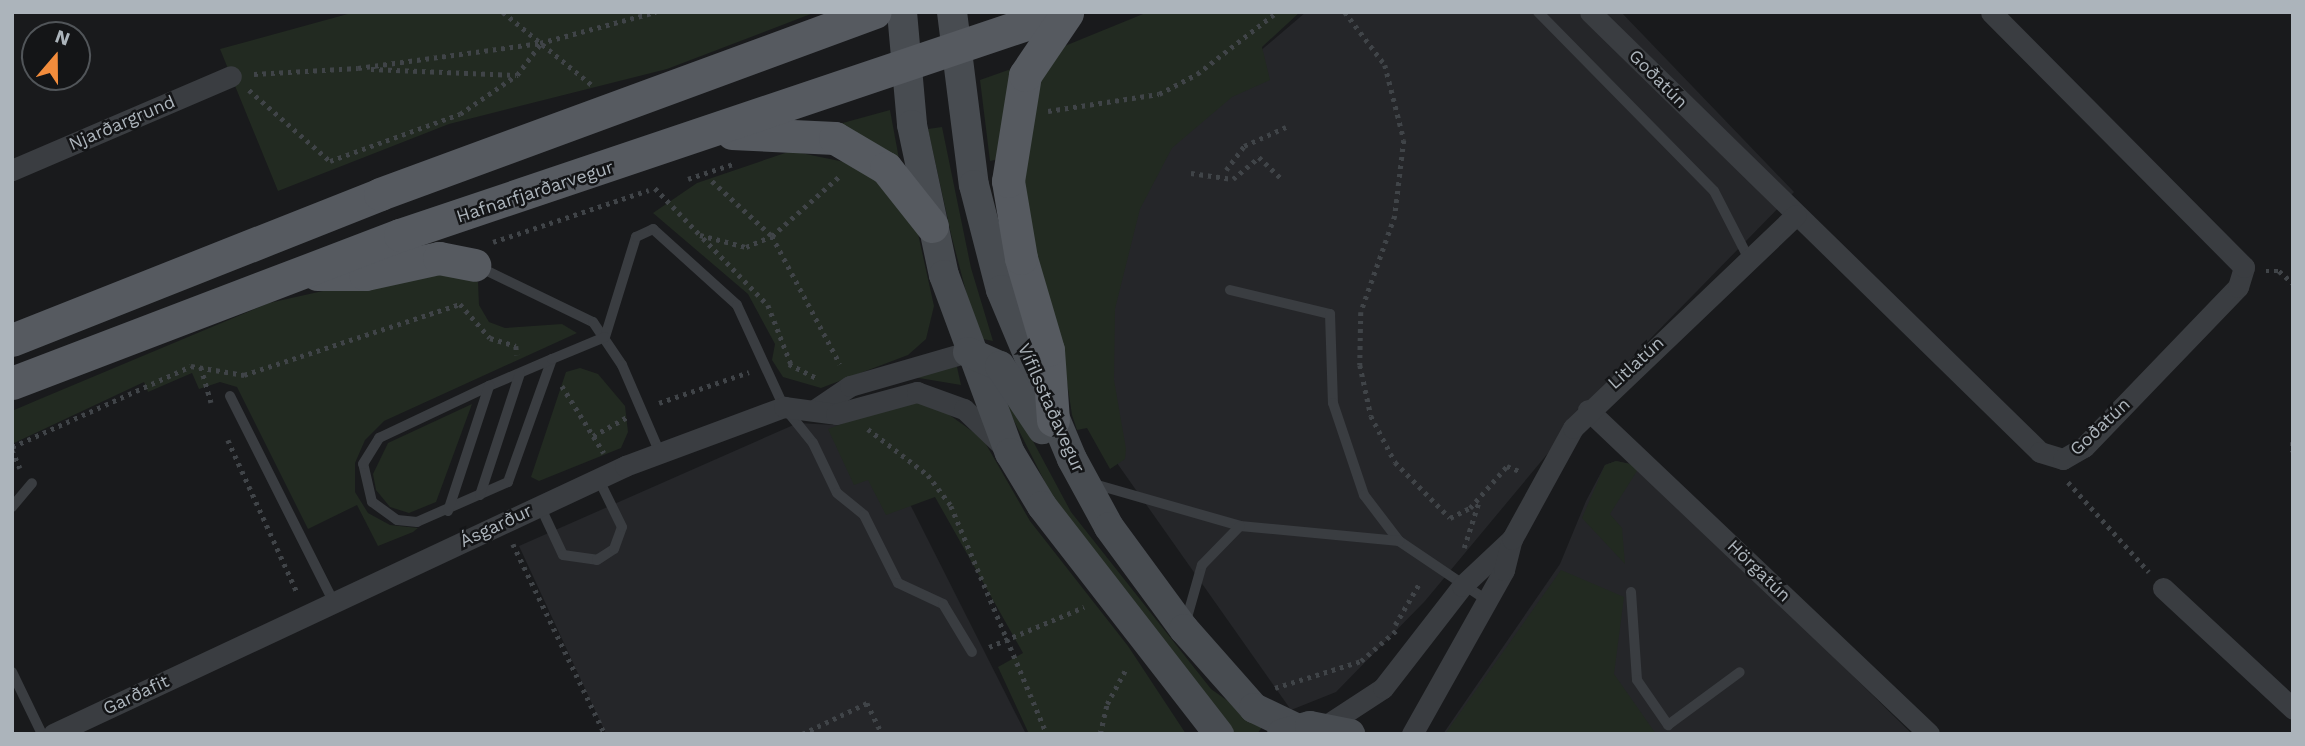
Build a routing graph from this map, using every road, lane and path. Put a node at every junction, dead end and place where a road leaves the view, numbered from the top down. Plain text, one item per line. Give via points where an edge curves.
1 (503, 12) edge
2 (656, 12) edge
3 (875, 12) edge
4 (902, 12) edge
5 (951, 12) edge
6 (1062, 12) edge
7 (1069, 12) edge
8 (1277, 12) edge
9 (1345, 12) edge
10 (1538, 12) edge
11 (1590, 12) edge
12 (1991, 12) edge
13 (540, 43) junction
14 (956, 51) junction
15 (906, 64) junction
16 (358, 68) junction
17 (517, 75) junction
18 (231, 76) junction
19 (598, 90) dead end
20 (1037, 113) dead end
21 (1286, 127) dead end
22 (712, 133) junction
23 (850, 161) dead end
24 (12, 170) edge
25 (1226, 170) dead end
26 (1191, 173) dead end
27 (1281, 178) dead end
28 (712, 181) dead end
29 (1796, 215) junction
30 (932, 226) junction
31 (772, 236) junction
32 (477, 256) junction
33 (1750, 261) junction
34 (290, 275) junction
35 (1230, 290) dead end
36 (605, 337) junction
37 (12, 340) edge
38 (968, 352) junction
39 (552, 359) junction
40 (783, 366) dead end
41 (201, 367) junction
42 (755, 371) dead end
43 (520, 373) junction
44 (835, 373) dead end
45 (827, 376) dead end
46 (558, 380) dead end
47 (12, 383) edge
48 (489, 386) junction
49 (230, 396) dead end
50 (655, 405) dead end
51 (784, 407) junction
52 (816, 409) junction
53 (1588, 410) junction
54 (217, 416) dead end
55 (627, 417) dead end
56 (863, 420) dead end
57 (1053, 420) junction
58 (222, 427) dead end
59 (593, 436) junction
60 (2293, 442) edge
61 (12, 449) edge
62 (659, 451) junction
63 (2293, 452) edge
64 (604, 453) dead end
65 (1010, 453) junction
66 (2047, 457) junction
67 (1076, 467) junction
68 (1523, 473) dead end
69 (17, 477) dead end
70 (598, 478) junction
71 (32, 483) dead end
72 (480, 495) junction
73 (1479, 500) junction
74 (540, 506) junction
75 (12, 508) edge
76 (448, 511) junction
77 (1240, 526) junction
78 (1512, 539) junction
79 (1399, 541) junction
80 (513, 544) dead end
81 (1464, 548) dead end
82 (1419, 584) dead end
83 (1462, 586) junction
84 (2164, 588) joint
85 (1632, 592) dead end
86 (333, 601) junction
87 (1488, 601) junction
88 (1086, 606) dead end
89 (307, 614) junction
90 (1395, 625) dead end
91 (1184, 629) junction
92 (1005, 643) junction
93 (972, 652) joint
94 (218, 657) joint
95 (1130, 670) dead end
96 (12, 672) edge
97 (1740, 672) dead end
98 (2293, 709) edge
99 (1313, 731) edge
100 (43, 734) edge
101 (53, 734) edge
102 (605, 734) edge
103 (802, 734) edge
104 (882, 734) edge
105 (1047, 734) edge
106 (1100, 734) edge
107 (1219, 734) edge
108 (1412, 734) edge
109 (1928, 734) edge

1 - 13 path
2 - 13 path
3 - 37 main road via 380,194
4 - 15 main road
5 - 14 main road, Vífilsstaðavegur
6 - 14 main road, Hafnarfjarðarvegur
7 - 57 main road via 1025,75 1008,181 1021,258 1048,350
8 - 20 path via 1197,74 1158,94
9 - 73 path via 1385,65 1404,140 1395,216 1361,312 1364,390 1388,451 1429,501 1450,518
10 - 33 lane via 1714,191
11 - 29 street, Goðatún
12 - 66 street, Goðatún via 2244,267 2238,287 2084,447 2063,459
13 - 16 path
13 - 17 path
13 - 19 path
14 - 15 main road, Hafnarfjarðarvegur
14 - 57 main road, Vífilsstaðavegur via 974,185 1001,290
15 - 22 main road, Hafnarfjarðarvegur
15 - 30 main road
16 - 17 path
16 - 18 path
17 - 18 path via 460,114 330,161 322,148
18 - 24 street, Njarðargrund
21 - 25 path via 1244,146
22 - 30 main road via 835,138 886,168
22 - 34 main road, Hafnarfjarðarvegur
23 - 31 path via 817,202
26 - 27 path via 1233,179 1259,156
28 - 31 path
29 - 33 street, Litlatún
29 - 66 street, Goðatún
30 - 38 main road
31 - 32 path via 733,247 700,235 652,189
31 - 44 path via 844,372
32 - 34 main road via 439,258 365,274
32 - 36 lane via 578,312
33 - 53 street, Litlatún
34 - 47 main road, Hafnarfjarðarvegur
35 - 79 lane via 1330,314 1333,403 1342,444 1364,495
36 - 39 lane
36 - 51 lane via 636,237 653,229 737,305
36 - 62 lane
38 - 52 street via 850,386
38 - 65 main road
38 - 67 main road via 1000,366 1043,431
39 - 43 lane
39 - 72 lane via 513,473
40 - 45 path via 790,364 804,376
41 - 43 path via 244,374 460,304 490,338 516,346
41 - 54 path
41 - 61 path
42 - 50 path
43 - 48 lane
43 - 72 lane
46 - 59 path
48 - 76 lane
48 - 76 lane via 390,431 365,456 367,492 384,513 418,522
49 - 86 lane
51 - 52 street, Ásgarður
51 - 62 street, Ásgarður
51 - 93 lane via 813,443 837,493 864,515 898,583 943,604
52 - 65 street, Ásgarður via 836,414 902,393 932,395 964,410
53 - 78 street, Litlatún via 1557,452
53 - 109 street, Hörgatún
55 - 59 path
56 - 92 path via 872,437 940,488 990,588
57 - 67 main road, Vífilsstaðavegur
58 - 89 path
59 - 64 path
60 - 63 path
61 - 69 path via 22,471
62 - 70 street, Ásgarður
65 - 107 main road via 1042,506
66 - 84 path
67 - 77 lane via 1123,497
67 - 91 main road, Vífilsstaðavegur
68 - 73 path via 1507,466
70 - 74 street, Ásgarður
70 - 74 lane via 622,527 614,548 597,560 563,555
71 - 75 lane
72 - 76 lane
73 - 81 path
74 - 86 street, Ásgarður
77 - 79 lane
77 - 91 lane via 1198,572
78 - 83 street, Litlatún
78 - 87 street, Litlatún
79 - 83 lane
80 - 102 path
82 - 90 path
83 - 87 lane
83 - 99 street, Litlatún via 1383,688
84 - 98 street
85 - 97 lane via 1637,680 1668,725
86 - 89 street, Ásgarður
87 - 108 street, Litlatún
88 - 92 path
89 - 94 street, Ásgarður
91 - 99 main road, Vífilsstaðavegur via 1254,708
92 - 93 path
92 - 105 path
94 - 101 street, Garðafit
95 - 106 path via 1112,691
96 - 100 lane
103 - 104 path via 867,703

